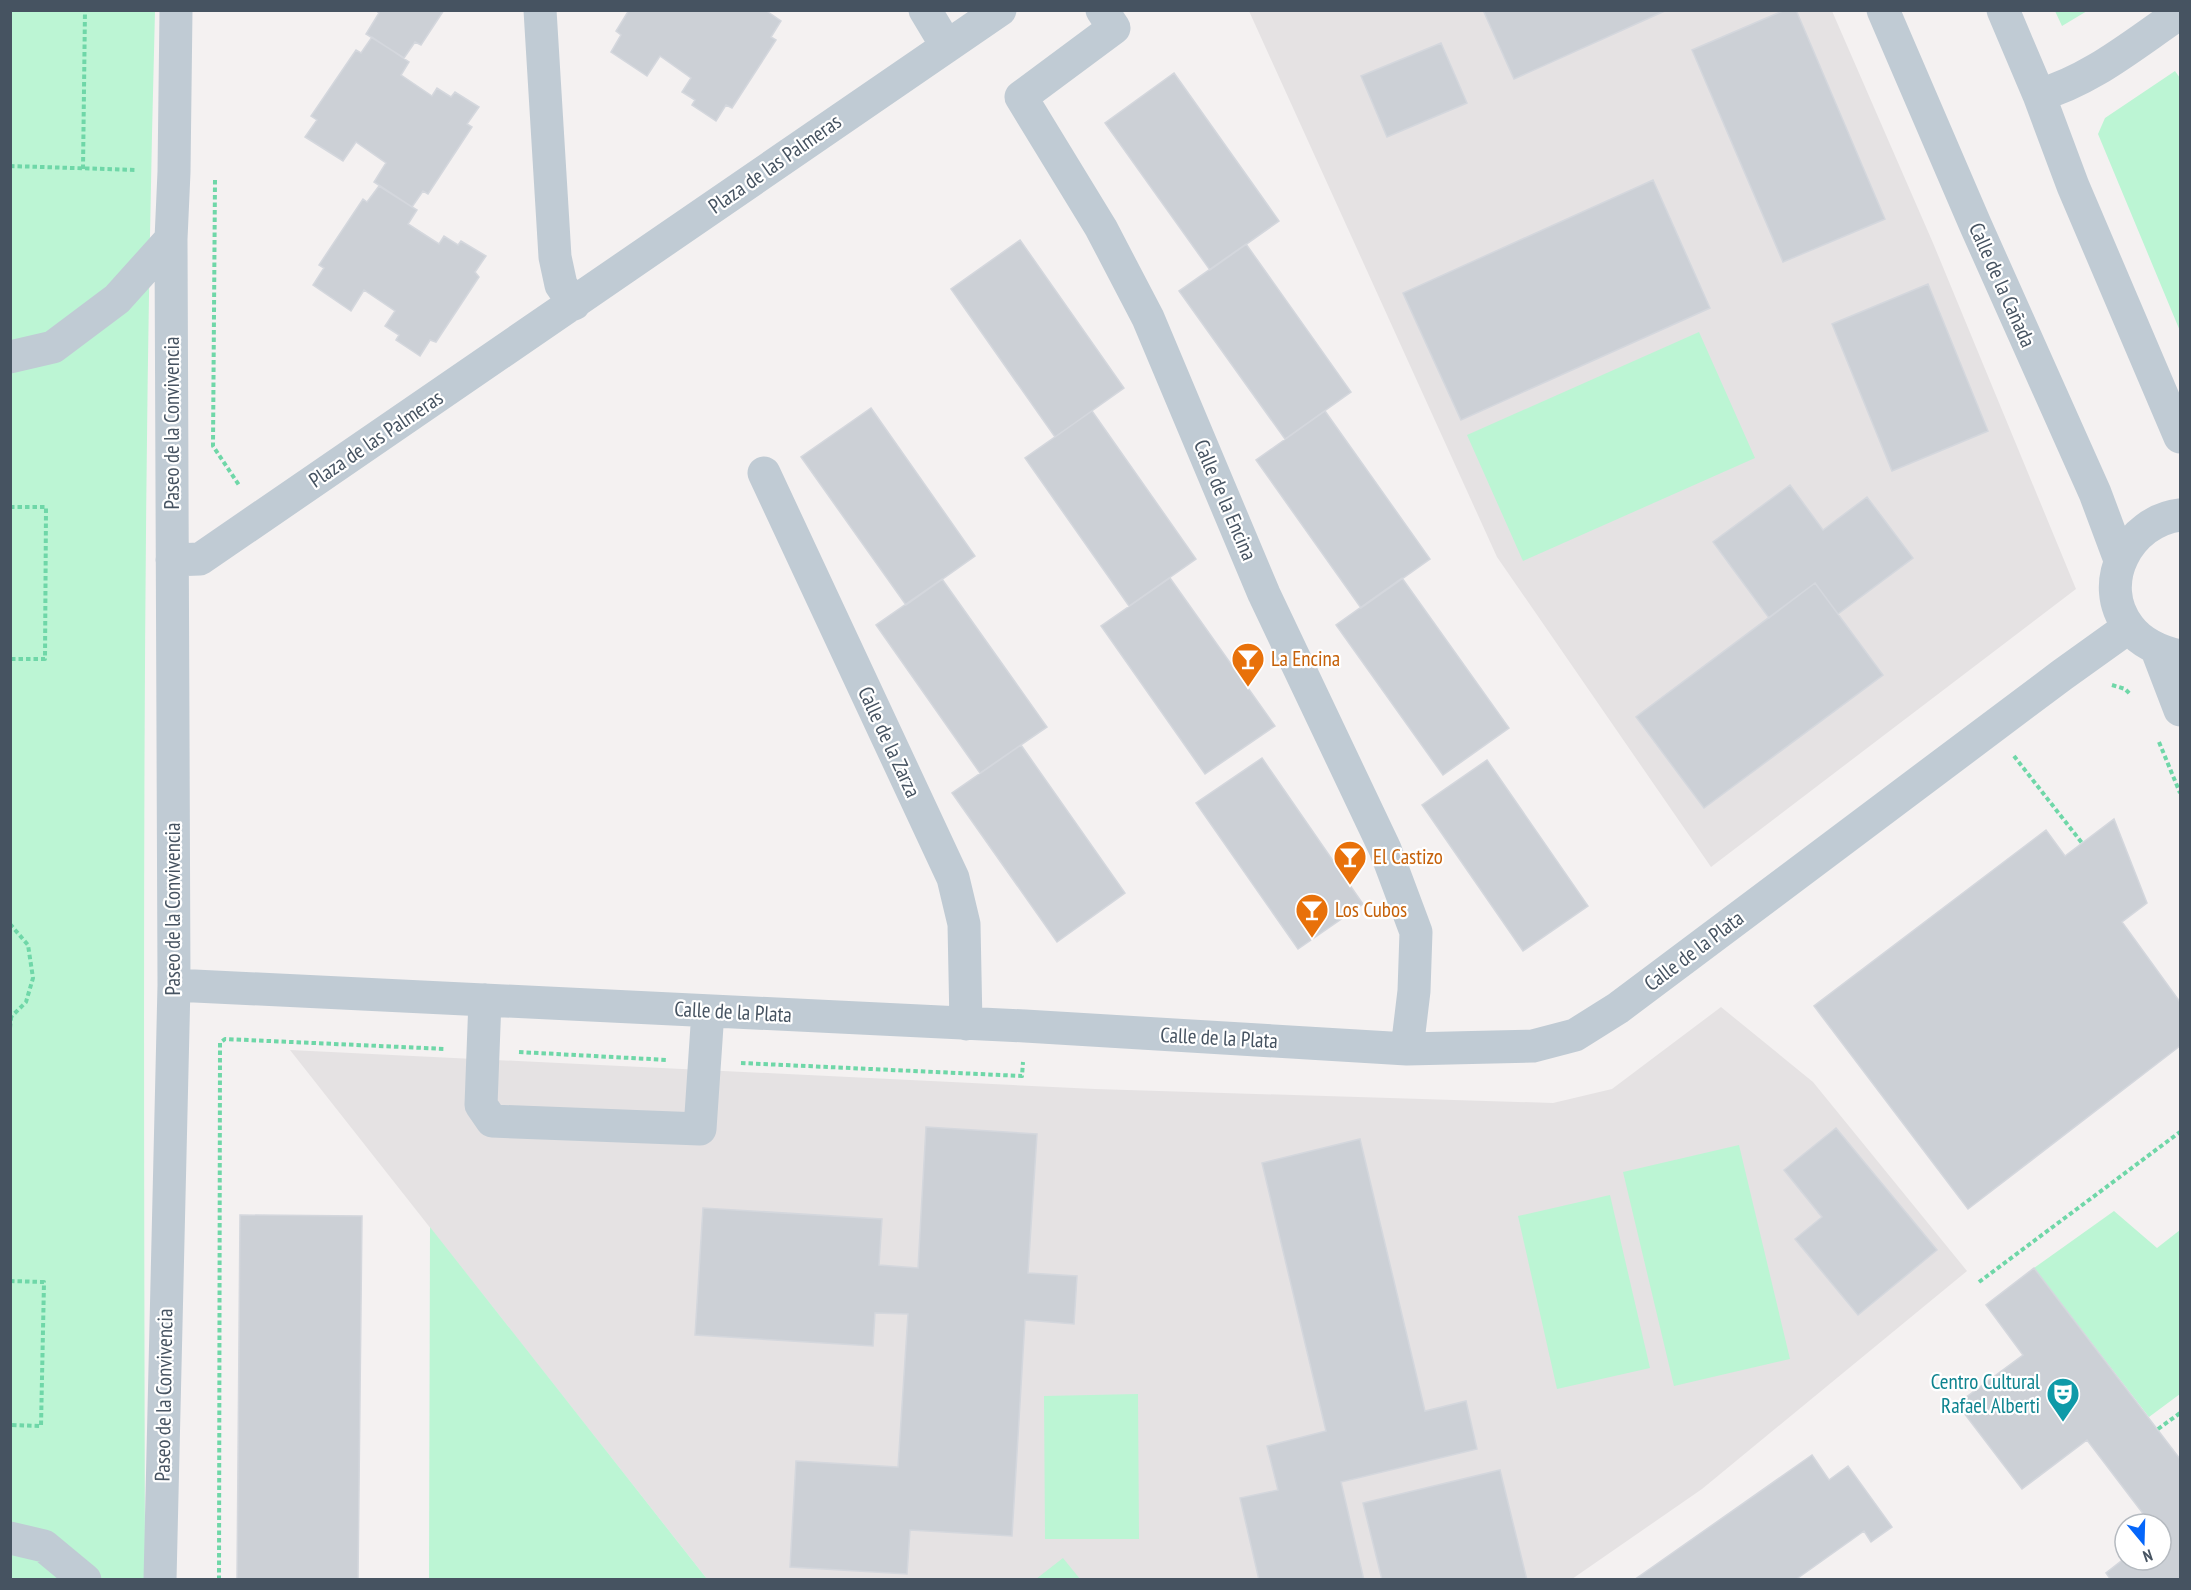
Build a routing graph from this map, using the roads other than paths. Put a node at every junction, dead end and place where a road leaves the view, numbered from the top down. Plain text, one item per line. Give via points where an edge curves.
1 (176, 10) edge
2 (540, 10) edge
3 (925, 10) edge
4 (1000, 10) edge
5 (1102, 10) edge
6 (1883, 10) edge
7 (2003, 10) edge
8 (2181, 13) edge
9 (946, 45) junction
10 (2039, 95) junction
11 (171, 239) junction
12 (574, 304) junction
13 (10, 357) edge
14 (2181, 437) edge
15 (764, 473) dead end
16 (2181, 515) edge
17 (172, 560) junction
18 (2120, 560) junction
19 (2129, 627) junction
20 (2169, 653) edge
21 (2181, 710) edge
22 (174, 985) junction
23 (485, 1000) junction
24 (708, 1011) junction
25 (966, 1024) junction
26 (1407, 1049) junction
27 (10, 1538) edge
28 (85, 1580) edge
29 (160, 1580) edge

1 - 11 street, Paseo de la Convivencia
2 - 12 street via 555,257 561,285
3 - 9 street
4 - 9 street, Plaza de las Palmeras
5 - 26 street, Calle de la Encina via 1114,28 1021,97 1101,228 1148,318 1264,594 1385,849 1416,932
6 - 18 street, Calle de la Cañada via 2095,493
7 - 10 street
8 - 10 street via 2086,77
9 - 12 street, Plaza de las Palmeras
10 - 14 street via 2073,186
11 - 13 street via 117,299 53,347
11 - 17 street, Paseo de la Convivencia
12 - 17 street, Plaza de las Palmeras via 200,559
15 - 25 street, Calle de la Zarza via 952,878 964,924
16 - 18 street via 2160,520 2143,530 2129,543
17 - 22 street, Paseo de la Convivencia
18 - 19 street via 2116,583 2119,606
19 - 20 street
19 - 26 street, Calle de la Plata via 1618,1008 1575,1035 1533,1046
20 - 21 street
22 - 23 street, Calle de la Plata
22 - 29 street, Paseo de la Convivencia
23 - 24 street, Calle de la Plata
23 - 24 street via 481,1105 492,1121 700,1129
24 - 25 street, Calle de la Plata
25 - 26 street, Calle de la Plata
27 - 28 street via 44,1546

